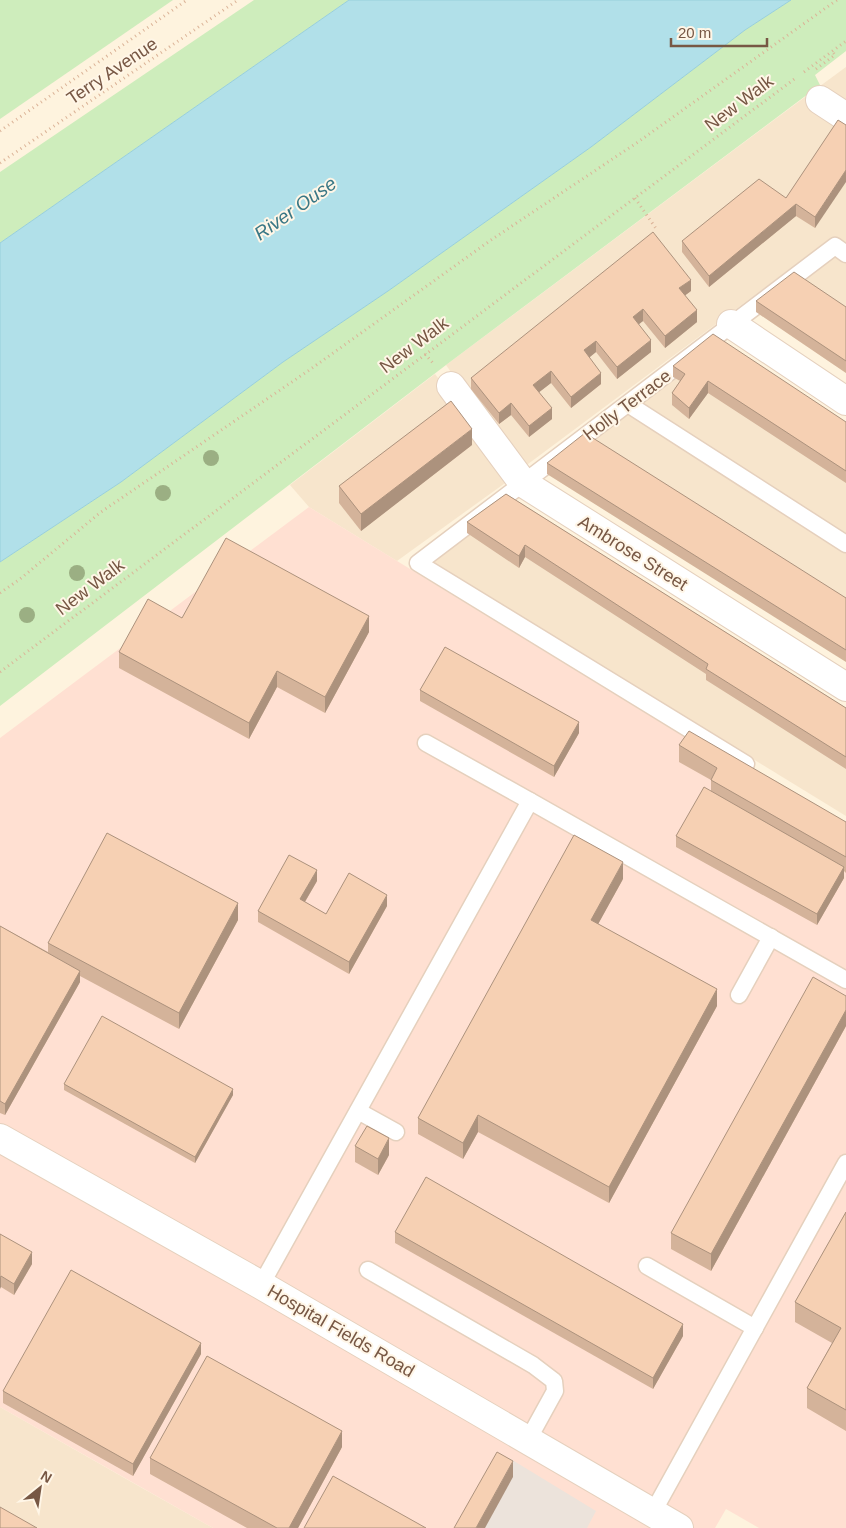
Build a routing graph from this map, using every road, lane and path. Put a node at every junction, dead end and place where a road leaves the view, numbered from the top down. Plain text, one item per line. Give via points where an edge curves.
1 (188, 0) edge
2 (238, 0) edge
3 (837, 0) edge
4 (846, 41) edge
5 (820, 100) dead end
6 (846, 117) edge
7 (0, 131) edge
8 (0, 163) edge
9 (635, 198) junction
10 (657, 230) dead end
11 (841, 250) edge
12 (731, 324) junction
13 (451, 386) dead end
14 (846, 401) edge
15 (628, 404) junction
16 (523, 483) junction
17 (846, 544) edge
18 (0, 593) edge
19 (0, 672) edge
20 (846, 687) edge
21 (426, 743) dead end
22 (762, 774) edge
23 (530, 801) junction
24 (770, 937) junction
25 (846, 980) edge
26 (739, 995) dead end
27 (358, 1112) junction
28 (396, 1132) dead end
29 (0, 1138) edge
30 (846, 1163) edge
31 (647, 1266) dead end
32 (368, 1270) dead end
33 (261, 1285) junction
34 (755, 1328) junction
35 (528, 1440) junction
36 (652, 1514) junction
37 (679, 1528) edge

1 - 7 path
2 - 8 path, Terry Avenue
3 - 18 path via 638,142 491,240 308,371 101,512
4 - 9 path, New Walk
5 - 6 street
9 - 10 path
9 - 19 path, New Walk
11 - 12 lane, Holly Terrace
12 - 14 street
12 - 15 lane, Holly Terrace
13 - 16 street, Ambrose Street
15 - 16 lane, Holly Terrace
15 - 17 lane
16 - 20 street, Ambrose Street
16 - 22 lane, Holly Terrace via 418,563
21 - 23 lane
23 - 24 lane
23 - 27 lane
24 - 25 lane
24 - 26 lane
27 - 28 lane
27 - 33 lane
29 - 33 street, Hospital Fields Road
30 - 34 lane
31 - 34 lane
32 - 35 lane via 533,1365 554,1382 555,1391
33 - 35 street, Hospital Fields Road
34 - 36 lane
35 - 36 street, Hospital Fields Road
36 - 37 street, Hospital Fields Road

